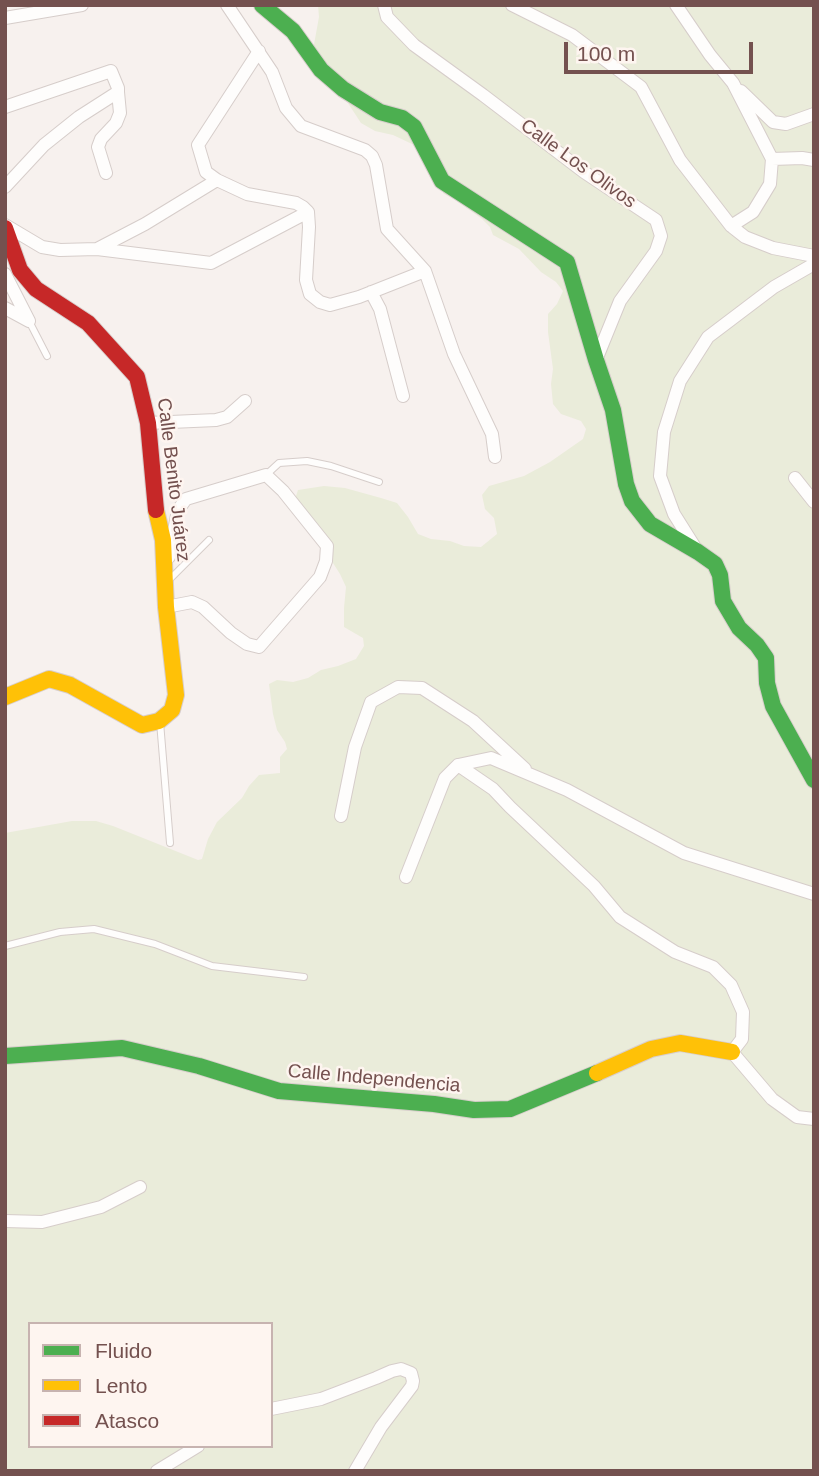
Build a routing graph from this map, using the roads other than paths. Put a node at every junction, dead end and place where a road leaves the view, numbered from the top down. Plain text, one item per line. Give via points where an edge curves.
1 (82, 5) edge
2 (227, 5) edge
3 (262, 5) edge
4 (384, 5) edge
5 (512, 5) edge
6 (676, 5) edge
7 (5, 18) edge
8 (259, 51) junction
9 (733, 83) junction
10 (118, 92) junction
11 (5, 107) edge
12 (814, 114) edge
13 (772, 159) junction
14 (814, 160) edge
15 (106, 173) dead end
16 (217, 180) junction
17 (5, 187) edge
18 (307, 212) junction
19 (5, 226) edge
20 (731, 226) junction
21 (97, 249) junction
22 (814, 256) edge
23 (814, 264) edge
24 (425, 271) junction
25 (5, 274) edge
26 (371, 292) junction
27 (5, 308) edge
28 (29, 321) junction
29 (47, 356) dead end
30 (596, 360) junction
31 (403, 396) dead end
32 (244, 401) dead end
33 (148, 423) junction
34 (495, 457) dead end
35 (266, 475) junction
36 (795, 478) dead end
37 (379, 482) dead end
38 (814, 502) edge
39 (209, 540) dead end
40 (698, 552) junction
41 (164, 581) junction
42 (166, 607) junction
43 (5, 698) edge
44 (159, 720) junction
45 (458, 765) junction
46 (533, 776) junction
47 (814, 780) edge
48 (341, 816) dead end
49 (170, 843) dead end
50 (406, 877) dead end
51 (814, 894) edge
52 (5, 946) edge
53 (304, 977) dead end
54 (732, 1052) junction
55 (5, 1056) edge
56 (814, 1119) edge
57 (140, 1187) dead end
58 (5, 1221) edge
59 (273, 1409) edge
60 (195, 1448) edge
61 (156, 1471) edge
62 (355, 1471) edge

1 - 7 street
2 - 8 street
3 - 30 street via 293,31 321,70 343,89 414,127 442,181 567,262
4 - 30 street, Calle Los Olivos via 387,17 414,45 656,220 661,236 656,251 620,301
5 - 20 street via 572,36 641,87 680,159
6 - 9 street
8 - 16 street via 198,145 206,172
8 - 24 street via 286,108 301,126 372,156 387,229
9 - 12 street via 773,122 786,124
9 - 13 street
10 - 11 street via 111,71
10 - 15 street via 120,113 98,147
10 - 17 street via 53,138
13 - 14 street
13 - 20 street via 770,184 753,212
16 - 18 street via 247,194 296,203
16 - 21 street
18 - 21 street via 211,263
18 - 26 street via 310,294 330,305
19 - 21 street via 42,247
19 - 33 street, Calle Benito Juárez via 20,270 36,289 88,323 137,376
20 - 22 street via 773,248
23 - 40 street via 774,287 708,337 680,381 664,432 660,476 674,514
24 - 26 street
24 - 34 street via 454,354 492,434
25 - 28 street
26 - 31 street via 380,309
27 - 28 street
28 - 29 lane
30 - 40 street via 614,410 632,500 650,524
32 - 33 street via 228,417 216,420
33 - 41 street, Calle Benito Juárez
35 - 37 lane via 279,463 307,461
35 - 41 street via 186,499 178,510
35 - 42 street via 327,546 320,578 259,647 231,633 203,607 191,602
36 - 38 street
39 - 41 lane
40 - 47 street via 715,564 723,601 766,658 773,706
41 - 42 street, Calle Benito Juárez
42 - 44 street, Calle Benito Juárez via 176,695 172,710
43 - 44 street via 48,679 70,685 142,725
44 - 49 lane
45 - 46 street via 491,758
45 - 50 street via 445,778
45 - 54 street via 493,789 620,917 675,952 713,967 731,985 743,1012 742,1039
46 - 48 street via 473,721 422,688 398,687 371,702 355,747
46 - 51 street via 684,853
52 - 53 lane via 94,929 155,944 212,966
54 - 55 street, Calle Independencia via 680,1043 651,1049 510,1109 474,1110 279,1091 122,1048
54 - 56 street via 772,1099 797,1117
57 - 58 street via 101,1207 42,1222
59 - 62 street via 320,1399 392,1371 411,1373 412,1386
60 - 61 street

